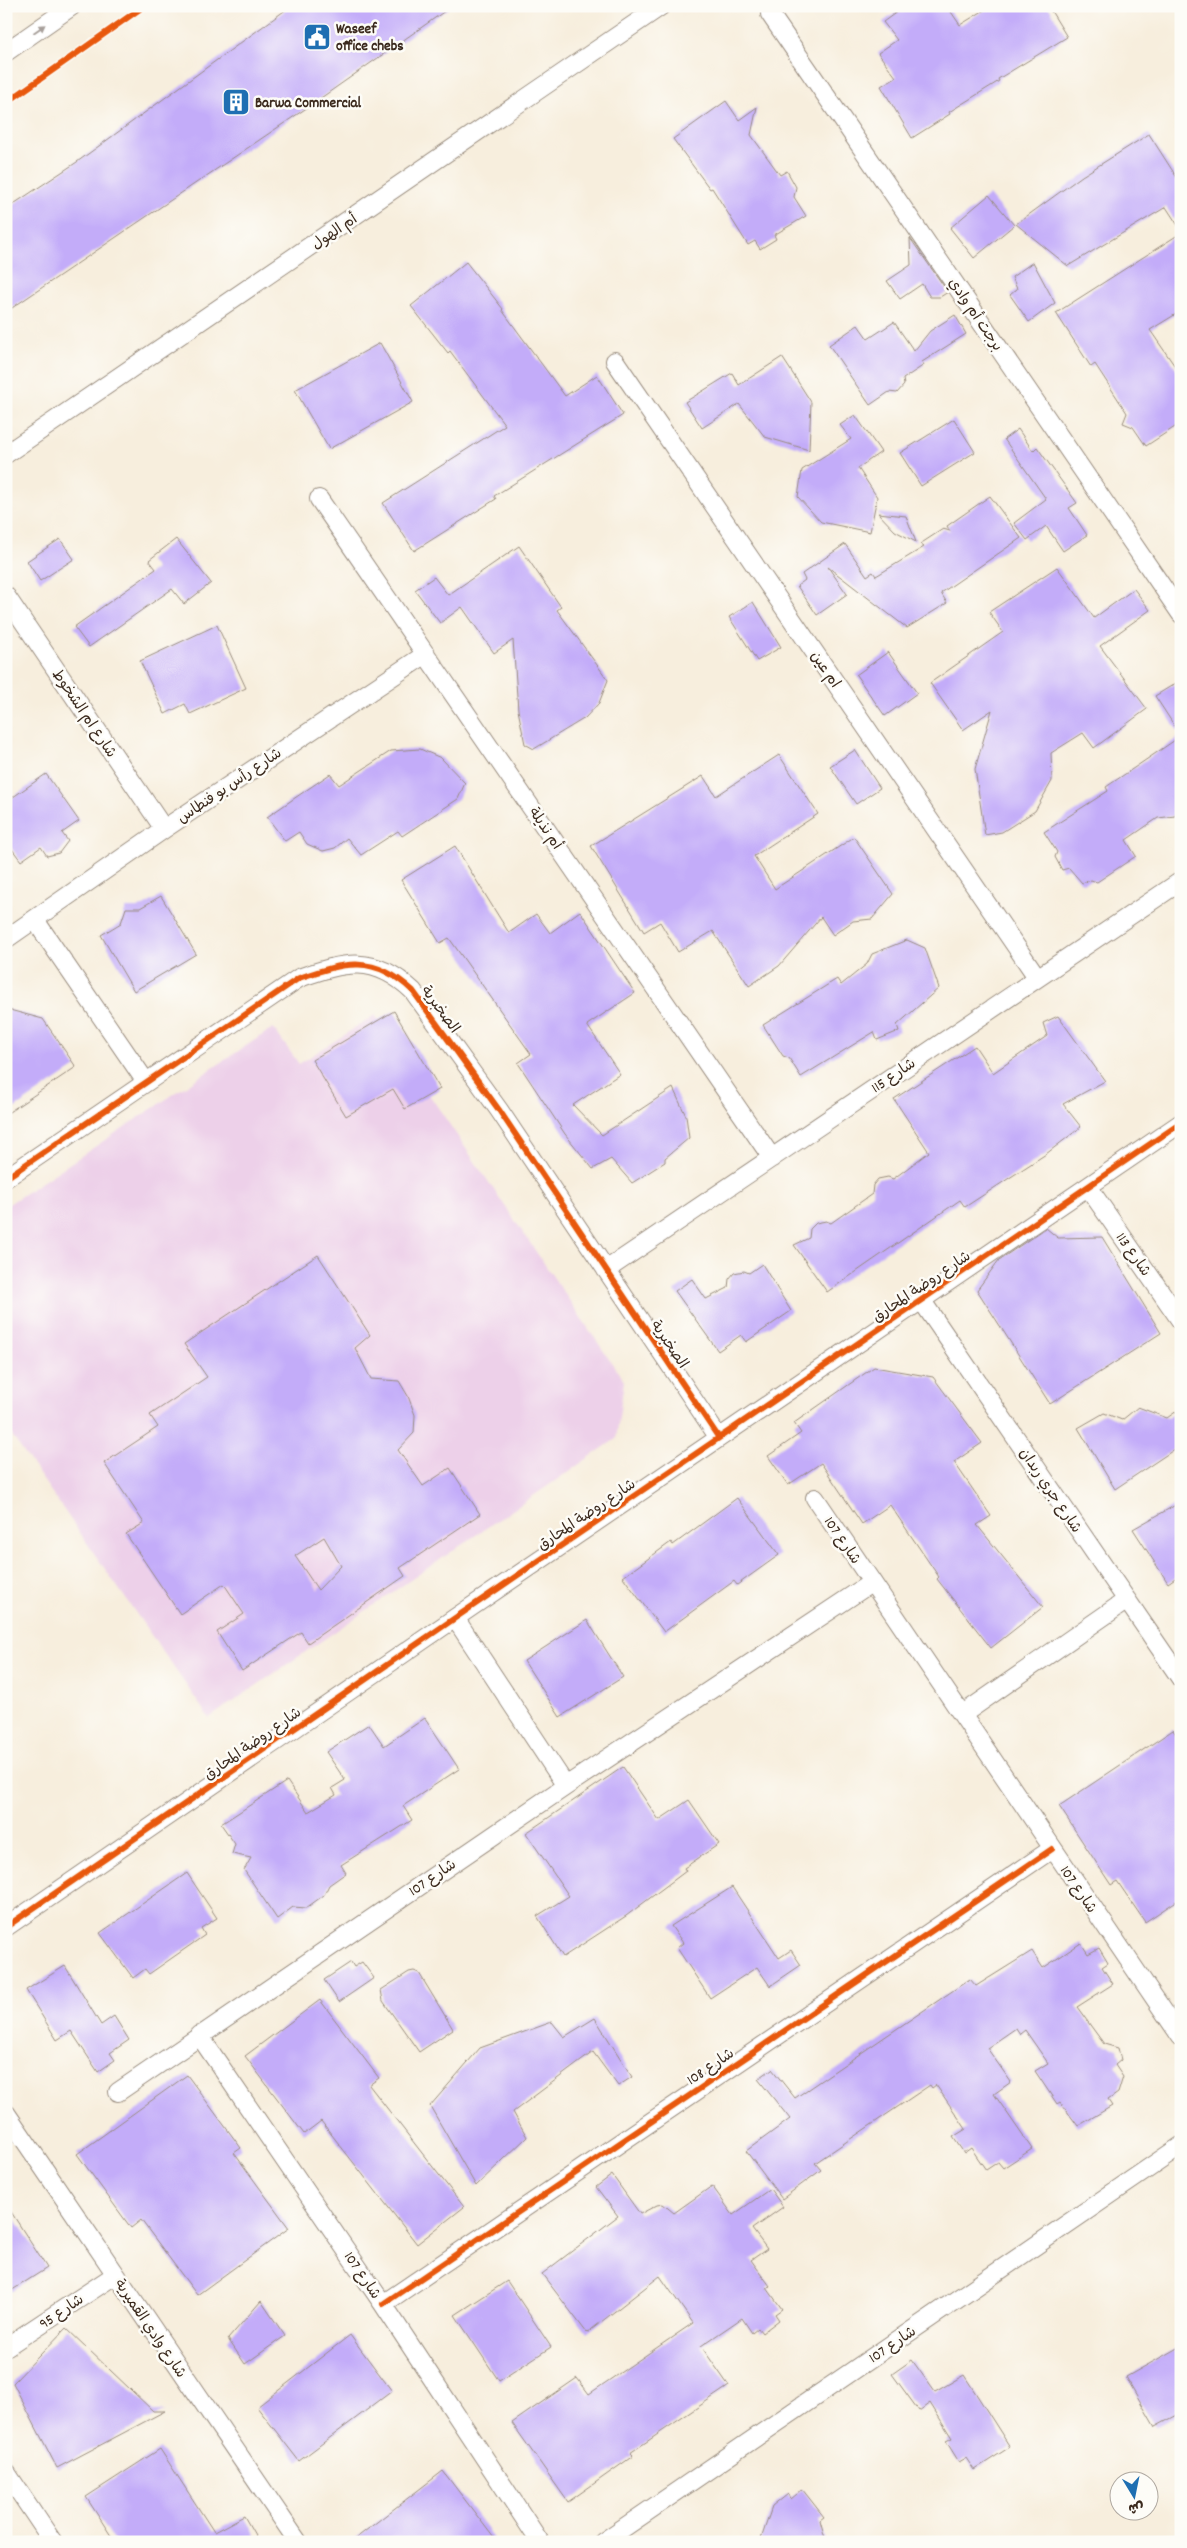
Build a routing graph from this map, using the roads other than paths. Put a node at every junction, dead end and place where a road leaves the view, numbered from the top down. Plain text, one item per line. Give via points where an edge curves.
1 (72, 6) edge
2 (661, 6) edge
3 (770, 14) dead end
4 (6, 52) edge
5 (616, 361) dead end
6 (6, 454) edge
7 (319, 499) dead end
8 (6, 596) edge
9 (1181, 614) edge
10 (426, 654) junction
11 (164, 829) junction
12 (1181, 881) edge
13 (35, 920) junction
14 (6, 939) edge
15 (1037, 977) junction
16 (146, 1082) junction
17 (1181, 1124) edge
18 (772, 1158) junction
19 (6, 1178) edge
20 (1088, 1187) junction
21 (606, 1270) junction
22 (922, 1301) junction
23 (1181, 1321) edge
24 (718, 1438) junction
25 (814, 1498) dead end
26 (871, 1583) junction
27 (1126, 1600) junction
28 (455, 1618) junction
29 (1181, 1679) edge
30 (963, 1714) junction
31 (566, 1786) junction
32 (1052, 1849) junction
33 (6, 1927) edge
34 (199, 2035) junction
35 (1181, 2037) edge
36 (118, 2092) dead end
37 (6, 2113) edge
38 (1181, 2146) edge
39 (115, 2275) junction
40 (383, 2304) junction
41 (6, 2347) edge
42 (6, 2472) edge
43 (48, 2540) edge
44 (298, 2542) edge
45 (540, 2542) edge
46 (603, 2542) edge

4 -> 1 street
2 - 6 street, أم الهول
3 - 9 street, برجت أم وادي
5 - 15 street, ام عين
7 - 10 street, أم نذيلة
8 - 11 street, شارع ام الشخوط
10 - 11 street, شارع رأس بو فنطاس
10 - 18 street, أم نذيلة
11 - 13 street, شارع رأس بو فنطاس
12 - 15 street, شارع 115
13 - 14 street, شارع رأس بو فنطاس
13 - 16 street
15 - 18 street, شارع 115
16 - 19 street, الصخبرية
16 - 21 street, الصخبرية via 299,978 328,968 354,964 378,967 397,976 413,991 499,1110
17 - 20 street, شارع روضة المحارق
18 - 21 street, شارع 115
20 - 22 street, شارع روضة المحارق
20 - 23 street, شارع 113
21 - 24 street, الصخبرية
22 - 24 street, شارع روضة المحارق
22 - 27 street, شارع جري ربدان
24 - 28 street, شارع روضة المحارق
25 - 26 street, شارع 107
26 - 30 street, شارع 107
26 - 31 street, شارع 107
27 - 29 street, شارع جري ربدان
27 - 30 street
28 - 31 street
28 - 33 street, شارع روضة المحارق
30 - 32 street, شارع 107
31 - 34 street, شارع 107
32 - 35 street, شارع 107
32 - 40 street, شارع 108
34 - 36 street, شارع 107
34 - 40 street, شارع 107
37 - 39 street, شارع وادي القميرية
38 - 46 street, شارع 107
39 - 41 street, شارع 95
39 - 44 street, شارع وادي القميرية
40 - 45 street, شارع 107
42 - 43 street

